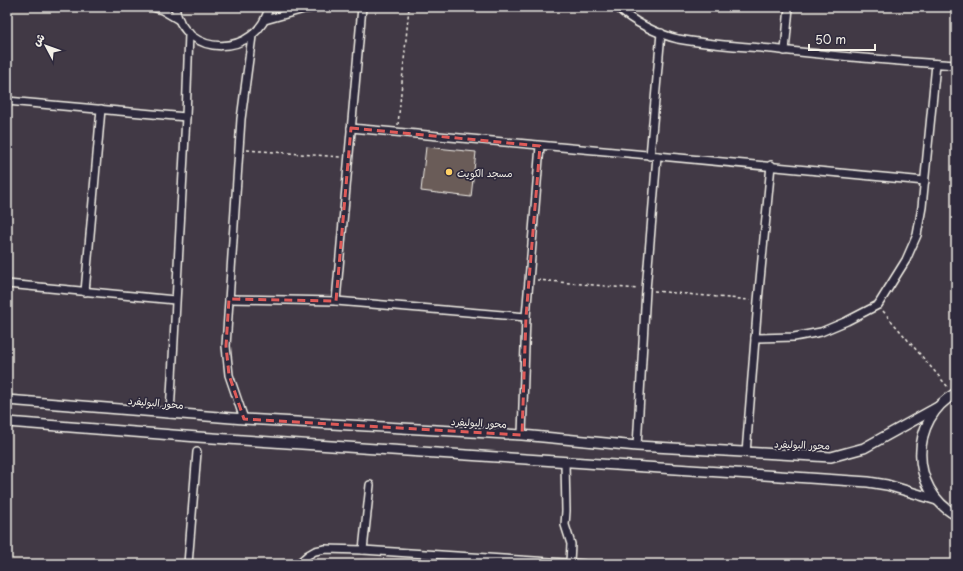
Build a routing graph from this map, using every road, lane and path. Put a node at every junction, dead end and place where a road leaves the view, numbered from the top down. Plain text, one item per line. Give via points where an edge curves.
1 (153, 7) edge
2 (175, 7) edge
3 (269, 7) edge
4 (320, 7) edge
5 (362, 7) edge
6 (408, 7) edge
7 (617, 7) edge
8 (789, 7) edge
9 (179, 20) junction
10 (265, 20) junction
11 (189, 33) junction
12 (661, 33) junction
13 (252, 36) junction
14 (785, 51) junction
15 (936, 64) junction
16 (956, 66) edge
17 (7, 101) edge
18 (101, 109) junction
19 (186, 117) junction
20 (351, 128) junction
21 (398, 133) junction
22 (540, 146) junction
23 (239, 150) junction
24 (654, 156) junction
25 (348, 158) junction
26 (771, 165) junction
27 (925, 181) junction
28 (7, 284) edge
29 (85, 292) junction
30 (229, 299) junction
31 (175, 300) junction
32 (336, 301) junction
33 (878, 305) junction
34 (526, 317) junction
35 (755, 338) junction
36 (955, 393) edge
37 (7, 400) edge
38 (938, 407) junction
39 (170, 414) junction
40 (244, 419) junction
41 (7, 422) edge
42 (522, 435) junction
43 (637, 446) junction
44 (197, 452) dead end
45 (746, 452) junction
46 (565, 462) junction
47 (370, 485) dead end
48 (937, 500) junction
49 (956, 515) edge
50 (363, 550) junction
51 (484, 561) edge
52 (570, 562) junction
53 (188, 564) edge
54 (298, 564) edge
55 (583, 564) edge

1 - 9 street
2 - 9 street
3 - 10 street
4 - 10 street
5 - 20 street
6 - 21 path
7 - 12 street via 637,22
8 - 14 street
9 - 11 street
10 - 13 street
11 - 13 street via 200,41 227,46 240,43
11 - 19 street
12 - 14 street via 677,39
12 - 24 street
13 - 23 street
14 - 15 street
15 - 16 street
15 - 27 street
17 - 18 street
18 - 19 street
18 - 29 street
19 - 31 street
20 - 21 street
20 - 25 street
21 - 22 street
22 - 24 street
22 - 34 street
23 - 25 path
23 - 30 street
24 - 26 street
24 - 43 street
25 - 32 street
26 - 27 street
26 - 35 street
27 - 33 street via 916,234 906,260
28 - 29 street
29 - 31 street
30 - 32 street
30 - 40 street via 227,361 233,390
31 - 39 street
32 - 34 street
33 - 35 street via 821,332 794,337
33 - 36 path
34 - 42 street
35 - 45 street
36 - 38 street
37 - 39 street, محور البوليفرد
38 - 45 street, محور البوليفرد via 864,448 830,457
38 - 48 street via 923,434 920,454 924,478
39 - 40 street, محور البوليفرد
40 - 42 street, محور البوليفرد
41 - 46 street
42 - 43 street, محور البوليفرد
43 - 45 street, محور البوليفرد
44 - 53 street
46 - 48 street via 868,482
46 - 52 street via 565,525 571,544
47 - 50 street
48 - 49 street
50 - 51 street
50 - 54 street via 315,551
51 - 52 street
52 - 55 street

